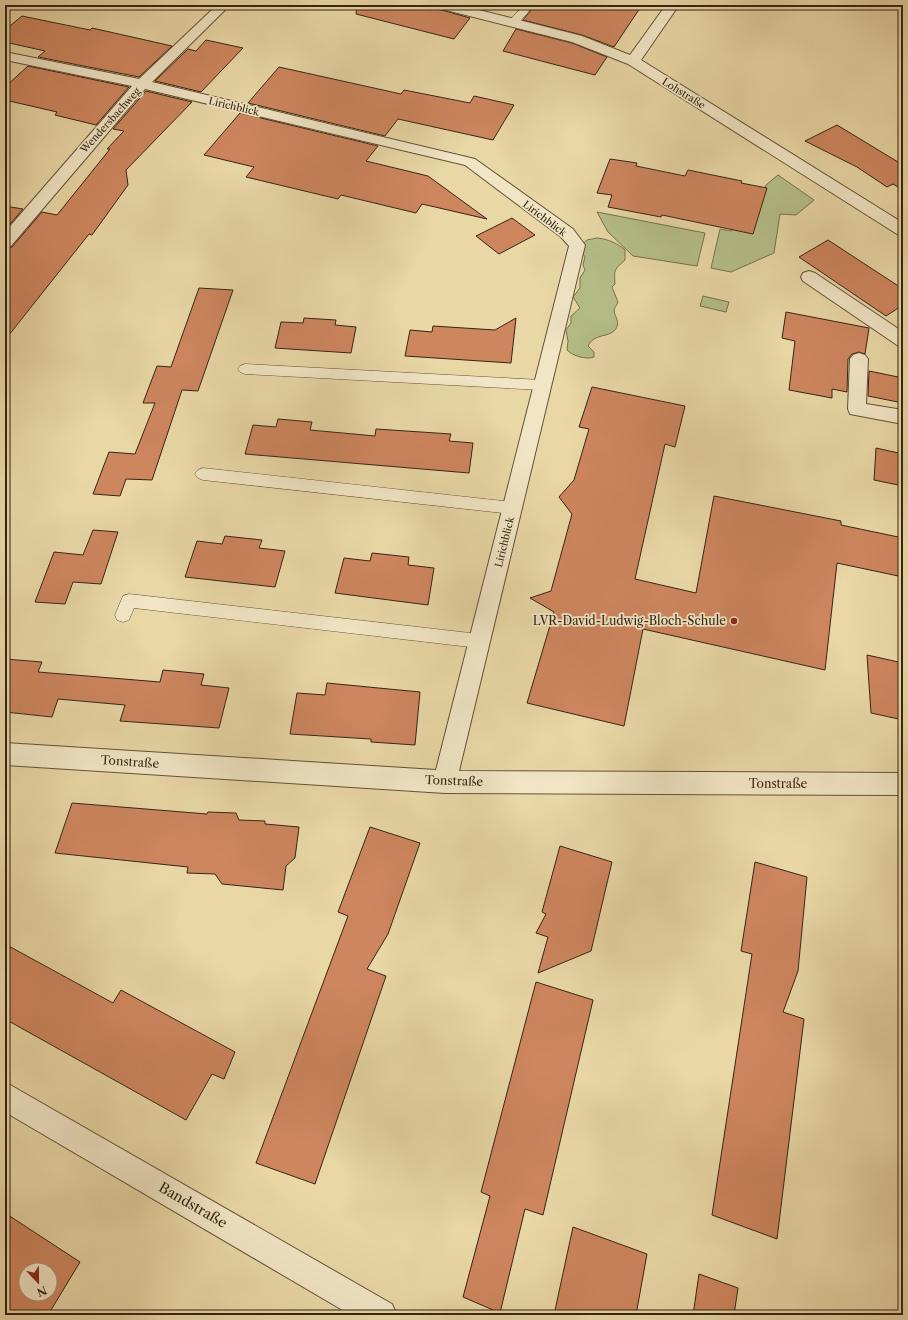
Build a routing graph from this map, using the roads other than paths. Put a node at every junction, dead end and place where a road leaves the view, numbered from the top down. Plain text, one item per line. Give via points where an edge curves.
1 (224, 5) edge
2 (443, 5) edge
3 (529, 5) edge
4 (673, 5) edge
5 (513, 22) junction
6 (5, 56) edge
7 (633, 61) junction
8 (142, 84) junction
9 (903, 230) edge
10 (5, 242) edge
11 (809, 277) dead end
12 (903, 341) edge
13 (859, 359) dead end
14 (245, 369) dead end
15 (542, 385) junction
16 (903, 417) edge
17 (203, 474) dead end
18 (512, 508) junction
19 (123, 615) dead end
20 (479, 641) junction
21 (5, 754) edge
22 (445, 782) junction
23 (903, 784) edge
24 (5, 1096) edge
25 (381, 1315) edge

1 - 8 street, Wendersbachweg
2 - 5 street, Lohstraße
3 - 5 lane
4 - 7 street
5 - 7 street, Lohstraße via 577,38
6 - 8 street, Lirichblick
7 - 9 street, Lohstraße
8 - 10 street, Wendersbachweg
8 - 15 street, Lirichblick via 470,162 567,233 577,245
11 - 12 street
13 - 16 street via 857,409
14 - 15 lane
15 - 18 street, Lirichblick
17 - 18 lane
18 - 20 street, Lirichblick
19 - 20 lane via 129,601
20 - 22 street, Lirichblick
21 - 22 street, Tonstraße
22 - 23 street, Tonstraße
24 - 25 street, Bandstraße

